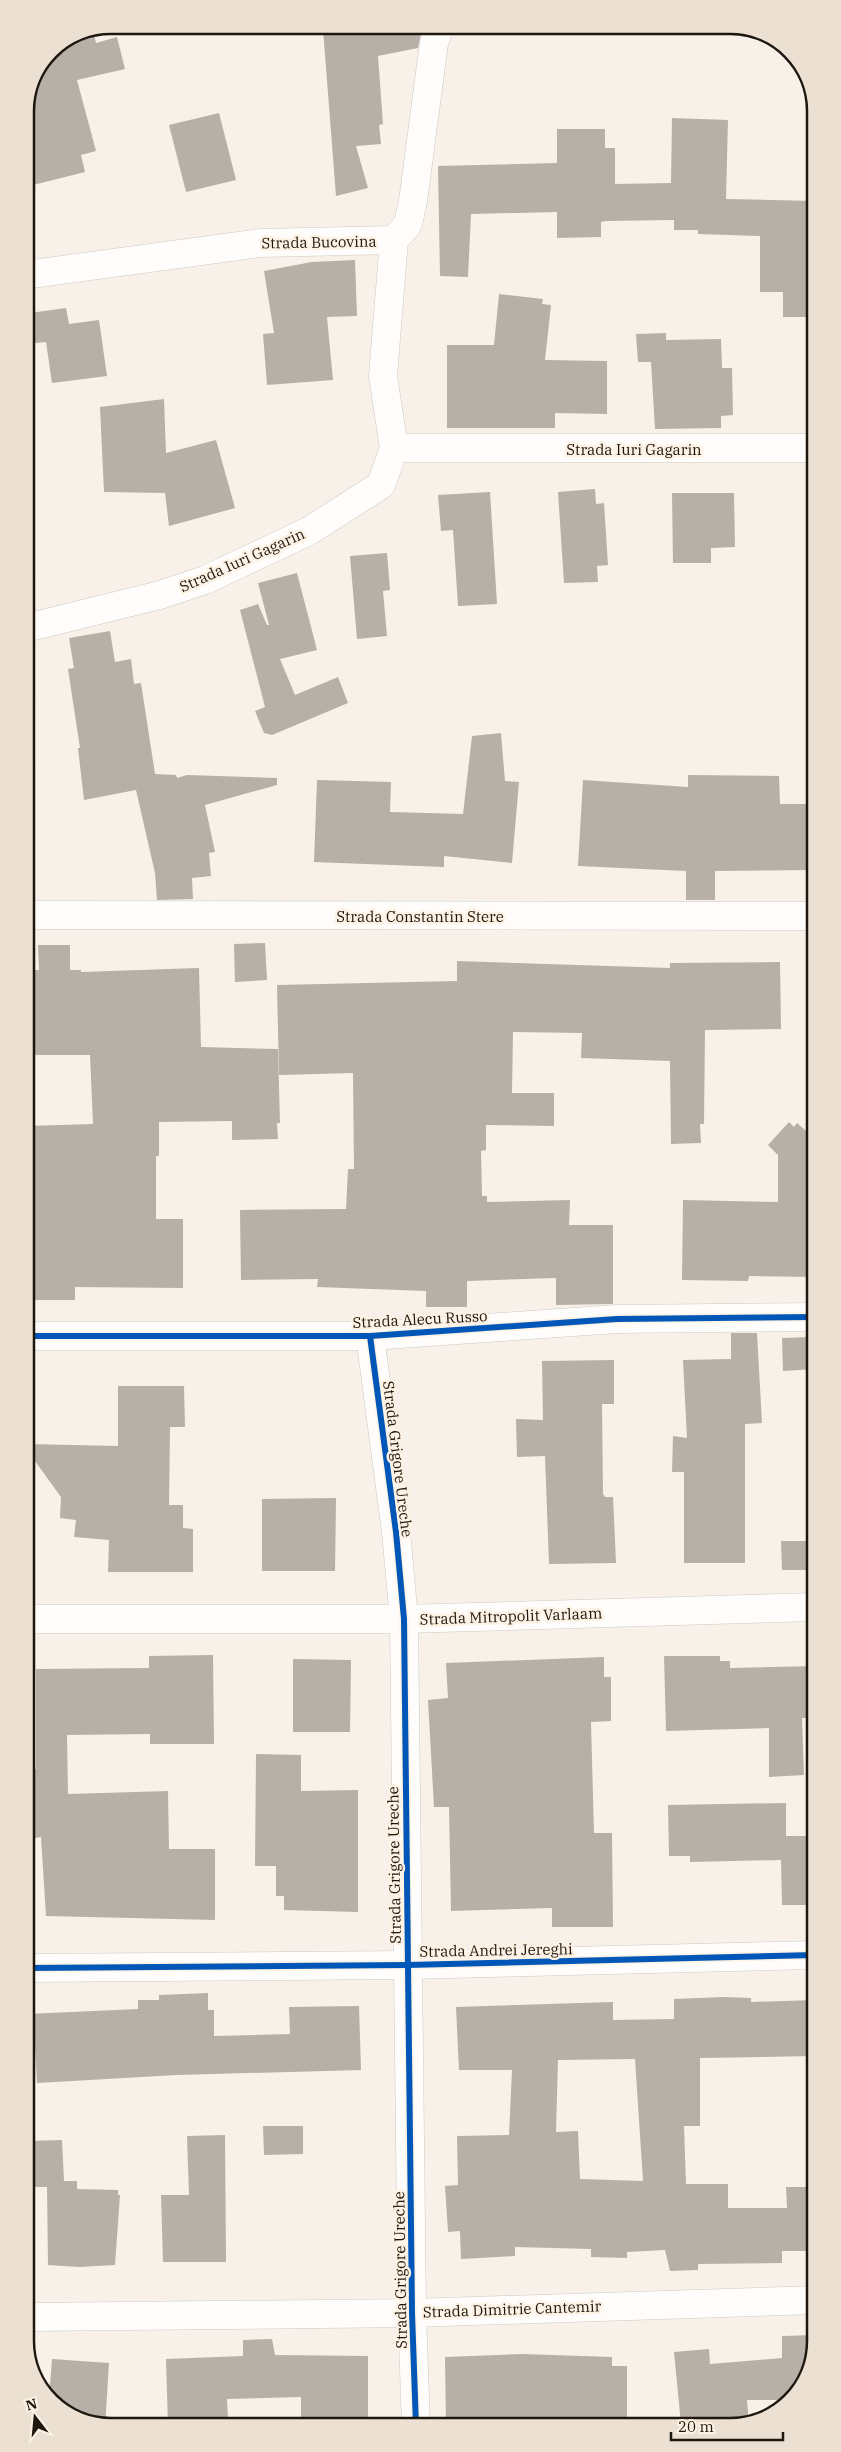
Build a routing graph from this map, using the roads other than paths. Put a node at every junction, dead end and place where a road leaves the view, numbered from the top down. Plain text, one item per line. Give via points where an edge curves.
1 (436, 34) edge
2 (394, 240) junction
3 (34, 274) edge
4 (394, 448) junction
5 (807, 448) edge
6 (34, 626) edge
7 (34, 915) edge
8 (807, 916) edge
9 (807, 1317) edge
10 (34, 1336) edge
11 (370, 1336) junction
12 (807, 1607) edge
13 (34, 1619) edge
14 (404, 1619) junction
15 (807, 1955) edge
16 (407, 1965) junction
17 (34, 1968) edge
18 (807, 2300) edge
19 (412, 2313) junction
20 (34, 2317) edge
21 (416, 2418) edge

1 - 2 street, Strada Bucovina via 413,201 408,224
2 - 3 street, Strada Bucovina via 260,243
2 - 4 street, Strada Iuri Gagarin via 383,376
4 - 5 street, Strada Iuri Gagarin
4 - 6 street, Strada Iuri Gagarin via 381,485 309,531 205,580
7 - 8 street, Strada Constantin Stere
9 - 11 street, Strada Alecu Russo via 617,1319
10 - 11 street, Strada Alecu Russo
11 - 14 street, Strada Grigore Ureche
12 - 14 street, Strada Mitropolit Varlaam
13 - 14 street, Strada Mitropolit Varlaam
14 - 16 street, Strada Grigore Ureche
15 - 16 street, Strada Andrei Jereghi
16 - 17 street, Strada Andrei Jereghi
16 - 19 street, Strada Grigore Ureche
18 - 19 street, Strada Dimitrie Cantemir
19 - 20 street, Strada Dimitrie Cantemir
19 - 21 street, Strada Grigore Ureche

